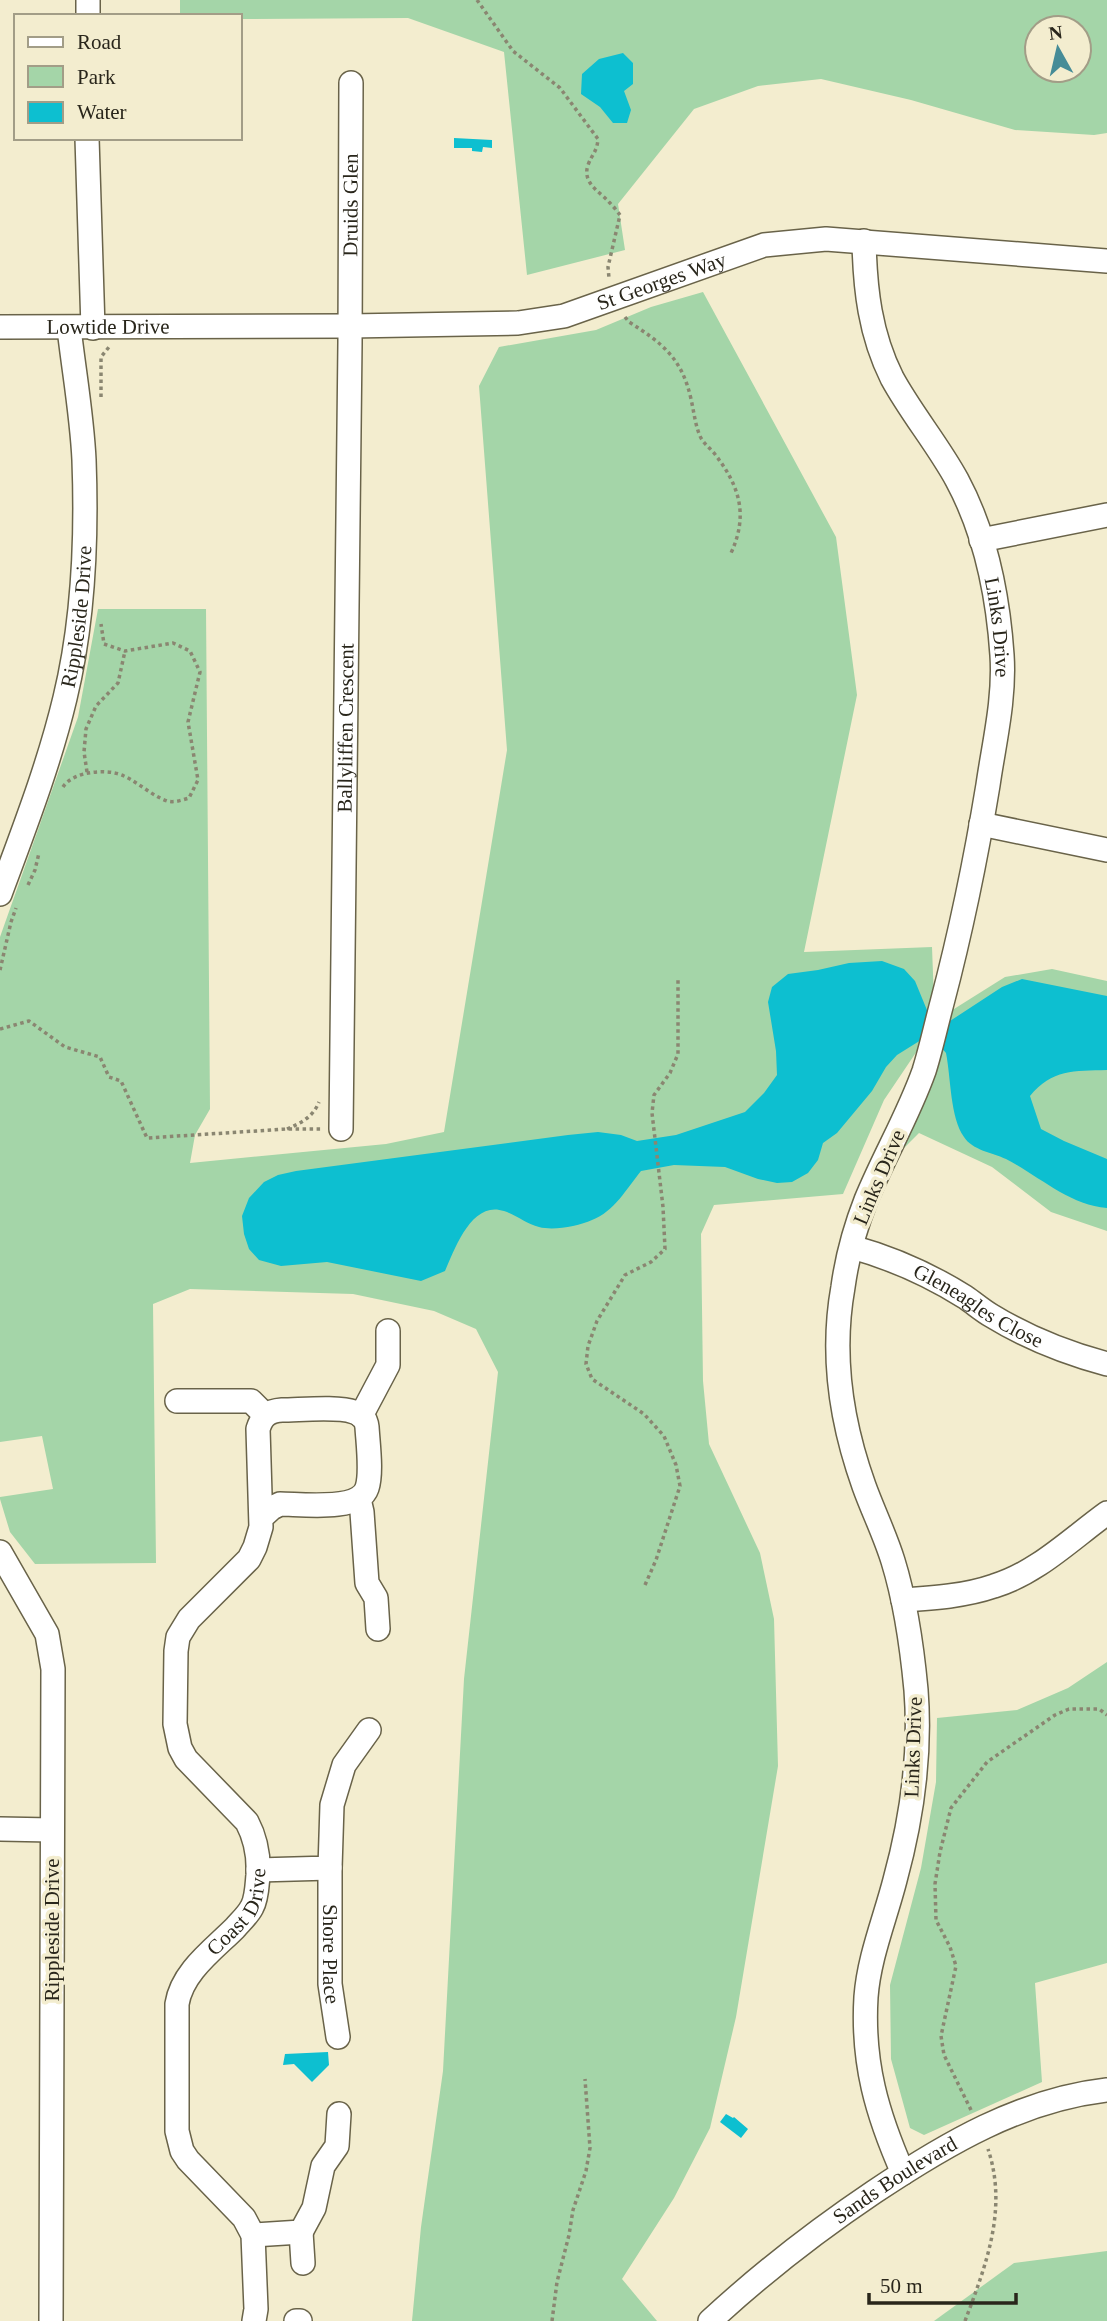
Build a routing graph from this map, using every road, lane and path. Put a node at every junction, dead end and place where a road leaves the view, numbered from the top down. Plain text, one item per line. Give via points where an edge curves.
1 (477, 0) edge
2 (351, 83) dead end
3 (87, 140) edge
4 (864, 241) junction
5 (1107, 261) edge
6 (609, 279) dead end
7 (621, 312) dead end
8 (217, 326) joint
9 (350, 326) junction
10 (0, 327) edge
11 (69, 328) junction
12 (93, 328) junction
13 (110, 346) dead end
14 (101, 397) dead end
15 (1107, 515) edge
16 (981, 540) junction
17 (731, 553) dead end
18 (100, 620) dead end
19 (125, 651) junction
20 (87, 772) junction
21 (60, 793) dead end
22 (981, 824) junction
23 (41, 847) dead end
24 (1107, 850) edge
25 (23, 893) dead end
26 (9, 900) edge
27 (0, 970) edge
28 (678, 979) dead end
29 (0, 1029) edge
30 (341, 1129) joint
31 (852, 1247) junction
32 (388, 1331) dead end
33 (1107, 1364) edge
34 (177, 1401) dead end
35 (265, 1415) junction
36 (361, 1416) junction
37 (359, 1499) junction
38 (1107, 1513) edge
39 (261, 1518) junction
40 (0, 1552) edge
41 (645, 1585) dead end
42 (904, 1600) junction
43 (378, 1629) dead end
44 (1107, 1714) edge
45 (369, 1730) dead end
46 (0, 1829) edge
47 (52, 1830) junction
48 (330, 1868) junction
49 (258, 1870) junction
50 (338, 2037) dead end
51 (585, 2079) dead end
52 (1107, 2090) edge
53 (971, 2111) dead end
54 (338, 2114) dead end
55 (987, 2146) dead end
56 (903, 2173) junction
57 (301, 2232) junction
58 (253, 2235) junction
59 (303, 2263) dead end
60 (51, 2321) edge
61 (254, 2321) edge
62 (552, 2321) edge
63 (710, 2321) edge
64 (965, 2321) edge

1 - 6 path via 513,51 560,88 598,139 586,176 620,215
2 - 9 street, Druids Glen
3 - 12 street
4 - 5 street, St Georges Way
4 - 9 street, St Georges Way via 826,239 764,245 543,320
4 - 16 street, Links Drive via 868,305 881,352 959,484
7 - 17 path via 672,355 691,397 702,439 715,453 738,496 742,516
8 - 9 street, St Georges Way
8 - 12 street, Lowtide Drive
9 - 30 street, Ballyliffen Crescent
10 - 11 street, Lowtide Drive
11 - 12 street, Lowtide Drive
11 - 26 street, Rippleside Drive via 84,458 84,566 78,624 65,697
13 - 14 path via 102,357
15 - 16 street
16 - 22 street, Links Drive via 1002,655 1001,698
18 - 19 path via 104,644
19 - 20 path via 118,683 96,706 86,729
19 - 20 path via 173,643 190,651 200,672 188,722 198,780 189,798 171,802 122,775
20 - 21 path via 65,783
22 - 24 street
22 - 31 street, Links Drive via 955,955 925,1068 868,1195
23 - 25 path
26 - 27 path via 11,922
28 - 41 path via 678,1055 654,1095 652,1113 666,1249 625,1275 597,1321 586,1364 592,1379 644,1414 664,1436 676,1465 680,1486
29 - 30 path via 29,1021 65,1047 100,1057 109,1077 121,1081 147,1138
31 - 33 street, Gleneagles Close via 914,1269 989,1315 1060,1350
31 - 42 street, Links Drive via 836,1335 840,1386 849,1437
32 - 36 street via 388,1365
34 - 35 street via 250,1401
35 - 36 street via 282,1410 350,1410
35 - 39 street, Coast Drive via 258,1429
36 - 37 street via 367,1427 369,1480
37 - 39 street via 338,1504 280,1504
37 - 43 street via 367,1583 376,1598
38 - 42 street via 1040,1563 996,1586
39 - 49 street, Coast Drive via 260,1536 249,1559 182,1628 176,1651 175,1724 186,1759 247,1822 254,1835
40 - 47 street, Rippleside Drive via 40,1620 51,1651
42 - 56 street, Links Drive via 916,1694 915,1776 903,1850 869,1972 866,2018 877,2108
44 - 53 path via 1099,1709 1069,1709 1055,1715 986,1762 951,1808 935,1884 936,1920 956,1966 941,2036 944,2055
45 - 48 street, Shore Place via 344,1765 332,1805
46 - 47 street
47 - 60 street, Rippleside Drive
48 - 49 street
48 - 50 street, Shore Place via 330,1984
49 - 58 street, Coast Drive via 253,1906 191,1972 177,2004 179,2141 188,2160 244,2218
51 - 62 path via 590,2148
52 - 56 street, Sands Boulevard via 1052,2101 995,2120
54 - 57 street via 337,2146 323,2166 314,2208
55 - 64 path via 995,2168 996,2218 988,2261
56 - 63 street, Sands Boulevard via 823,2227
57 - 58 street
57 - 59 street
58 - 61 street

